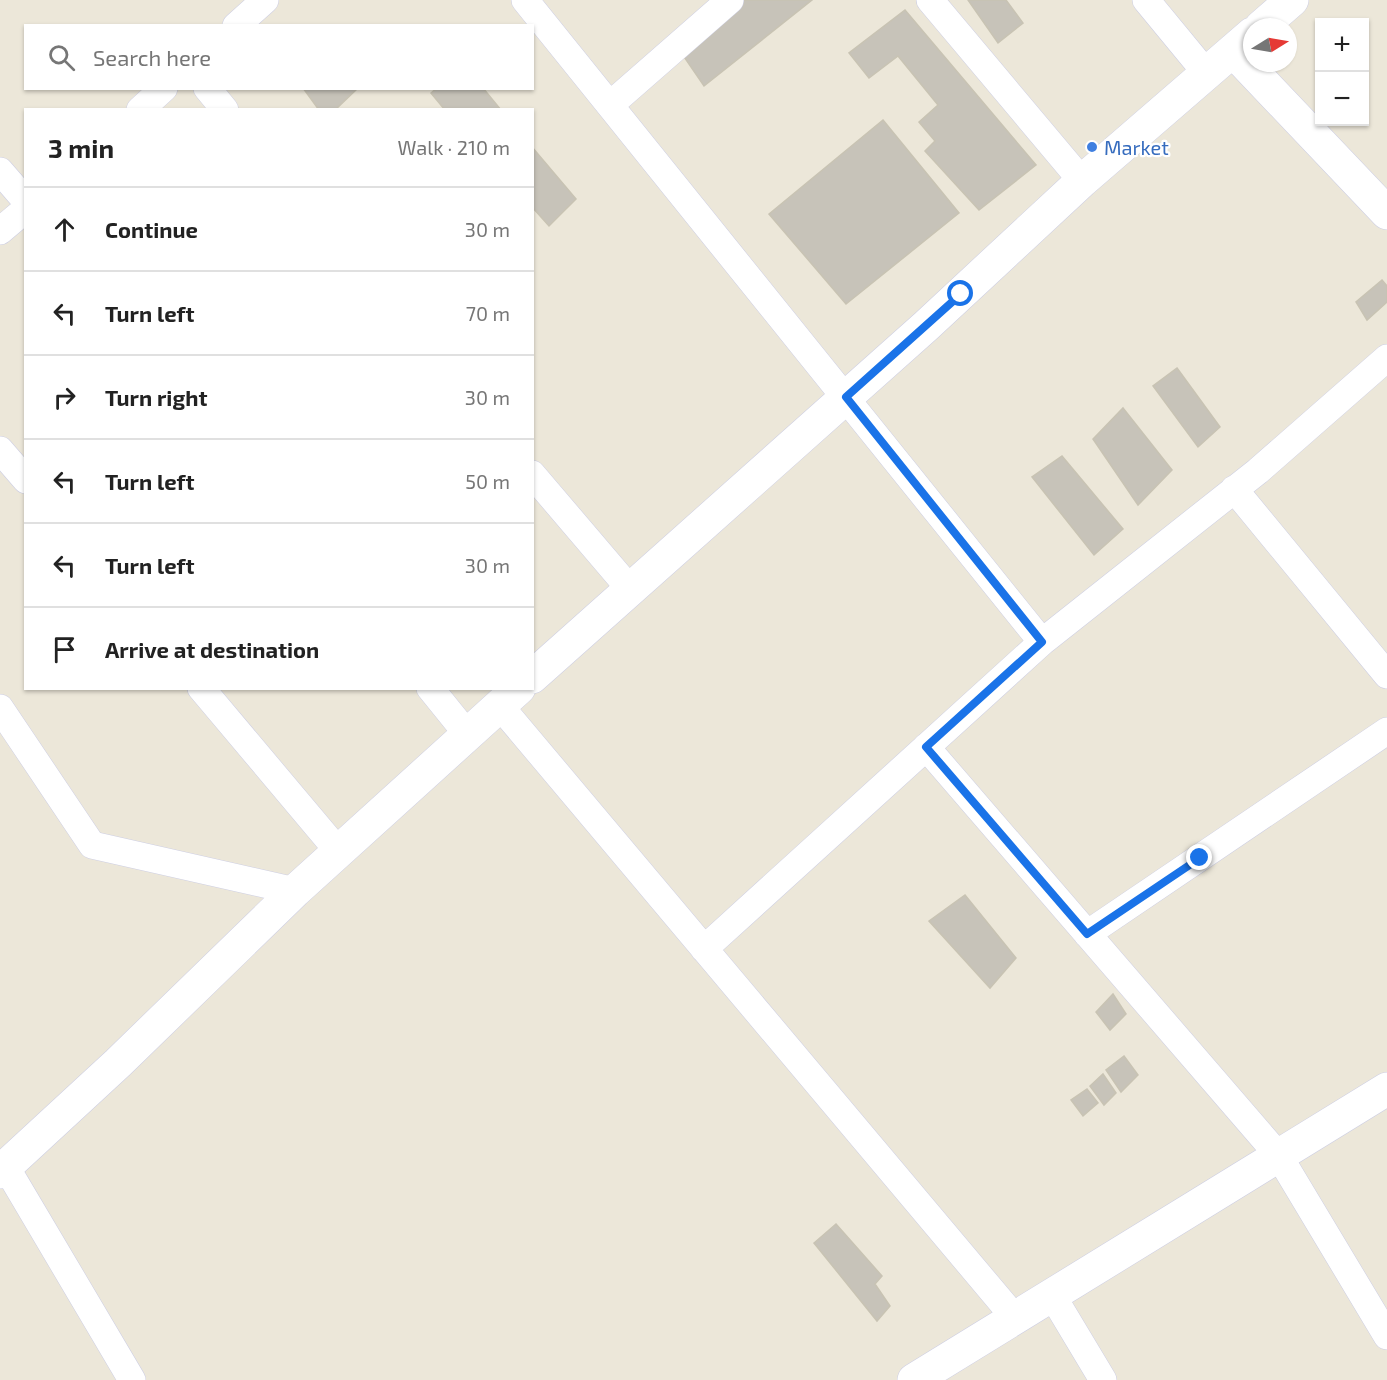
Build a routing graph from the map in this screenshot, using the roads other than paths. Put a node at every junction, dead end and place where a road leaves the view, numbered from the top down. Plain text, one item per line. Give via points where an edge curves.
1 (525, 0) edge
2 (730, 0) edge
3 (930, 0) edge
4 (1146, 0) edge
5 (261, 1) edge
6 (238, 24) edge
7 (1243, 39) edge
8 (1295, 72) edge
9 (1207, 74) junction
10 (162, 90) edge
11 (209, 90) edge
12 (610, 105) junction
13 (142, 108) edge
14 (223, 108) edge
15 (0, 171) edge
16 (1082, 181) junction
17 (24, 199) edge
18 (24, 211) edge
19 (1387, 213) edge
20 (0, 231) edge
21 (1387, 358) edge
22 (846, 397) junction
23 (0, 450) edge
24 (534, 476) edge
25 (24, 478) edge
26 (1234, 489) junction
27 (630, 589) junction
28 (1042, 642) junction
29 (534, 674) edge
30 (1387, 675) edge
31 (203, 690) edge
32 (432, 690) edge
33 (510, 697) edge
34 (0, 708) edge
35 (1387, 731) edge
36 (468, 735) junction
37 (926, 747) junction
38 (339, 852) junction
39 (295, 891) junction
40 (1087, 934) junction
41 (704, 949) junction
42 (1387, 1089) edge
43 (1279, 1156) junction
44 (3, 1170) edge
45 (1052, 1295) junction
46 (1015, 1318) junction
47 (1387, 1336) edge
48 (132, 1380) edge
49 (914, 1380) edge
50 (1103, 1380) edge

1 - 12 street
2 - 12 street
3 - 16 street
4 - 9 street
5 - 6 street
7 - 9 street
8 - 19 street
9 - 16 street
10 - 13 street
11 - 14 street
12 - 22 street
15 - 17 street
16 - 22 street
18 - 20 street
21 - 26 street
22 - 27 street
22 - 28 street
23 - 25 street
24 - 27 street
26 - 28 street
26 - 30 street
27 - 29 street
28 - 37 street
31 - 38 street
32 - 36 street
33 - 36 street
33 - 41 street
34 - 39 street via 92,845
35 - 40 street
36 - 38 street
37 - 40 street
37 - 41 street
38 - 39 street
39 - 44 street
40 - 43 street
41 - 46 street
42 - 43 street
43 - 45 street
43 - 47 street
44 - 48 street
45 - 46 street
45 - 50 street
46 - 49 street

